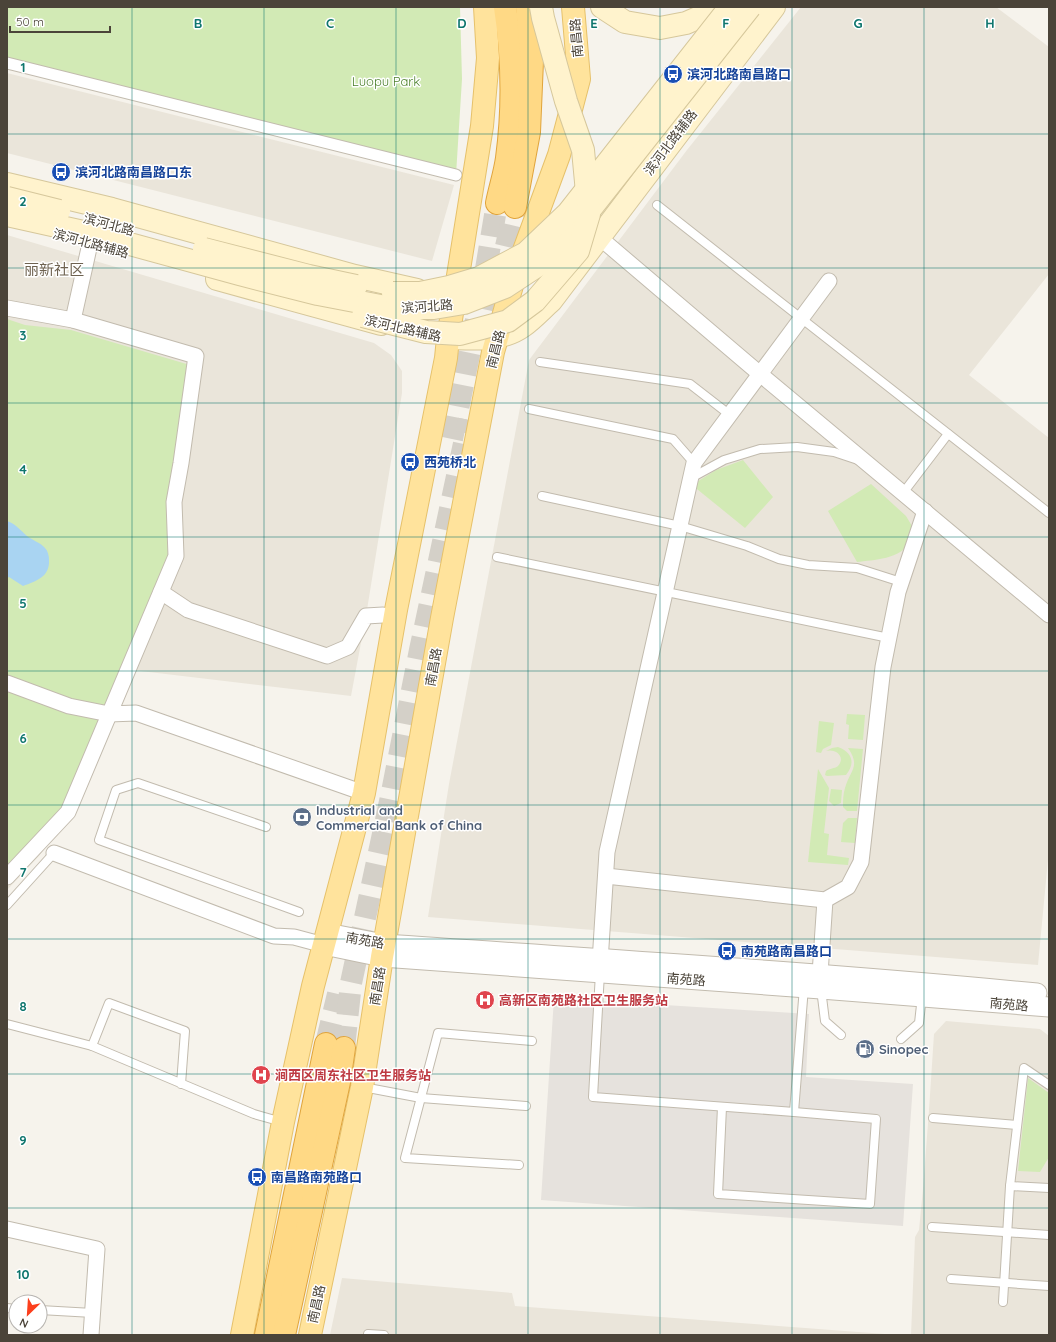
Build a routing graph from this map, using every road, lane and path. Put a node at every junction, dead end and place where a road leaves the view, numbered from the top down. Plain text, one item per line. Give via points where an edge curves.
1 (485, 7) edge
2 (505, 7) edge
3 (527, 7) edge
4 (541, 7) edge
5 (572, 7) edge
6 (602, 7) edge
7 (723, 7) edge
8 (730, 7) edge
9 (750, 7) edge
10 (774, 7) edge
11 (7, 63) edge
12 (456, 175) dead end
13 (7, 184) edge
14 (657, 205) dead end
15 (9, 213) edge
16 (97, 213) junction
17 (577, 219) junction
18 (598, 237) junction
19 (91, 243) junction
20 (515, 275) junction
21 (829, 281) dead end
22 (455, 294) junction
23 (7, 308) edge
24 (801, 318) junction
25 (73, 320) junction
26 (497, 337) junction
27 (448, 338) junction
28 (540, 362) dead end
29 (760, 374) junction
30 (529, 409) dead end
31 (730, 415) junction
32 (948, 434) junction
33 (694, 463) junction
34 (870, 465) junction
35 (691, 478) junction
36 (903, 493) junction
37 (542, 496) dead end
38 (925, 512) junction
39 (1049, 513) edge
40 (680, 526) junction
41 (497, 557) dead end
42 (901, 582) junction
43 (161, 592) junction
44 (665, 592) junction
45 (383, 615) dead end
46 (1049, 615) edge
47 (889, 638) junction
48 (7, 683) edge
49 (109, 714) junction
50 (364, 793) junction
51 (266, 828) dead end
52 (54, 853) joint
53 (7, 876) edge
54 (606, 876) junction
55 (825, 900) junction
56 (7, 905) edge
57 (299, 912) dead end
58 (326, 939) junction
59 (383, 951) junction
60 (600, 964) junction
61 (812, 981) junction
62 (922, 989) junction
63 (1049, 994) edge
64 (1049, 1007) edge
65 (7, 1024) edge
66 (841, 1035) dead end
67 (901, 1039) dead end
68 (532, 1041) dead end
69 (92, 1046) junction
70 (181, 1084) junction
71 (1049, 1085) edge
72 (362, 1087) junction
73 (421, 1098) junction
74 (526, 1106) dead end
75 (722, 1107) junction
76 (794, 1112) junction
77 (933, 1118) dead end
78 (283, 1122) junction
79 (1017, 1125) junction
80 (519, 1165) dead end
81 (1010, 1186) junction
82 (1049, 1188) edge
83 (932, 1227) dead end
84 (7, 1229) edge
85 (1007, 1232) junction
86 (1049, 1236) edge
87 (952, 1279) dead end
88 (1004, 1283) junction
89 (1049, 1286) edge
90 (1004, 1302) dead end
91 (48, 1310) edge
92 (93, 1313) junction
93 (368, 1334) dead end
94 (91, 1335) edge
95 (242, 1335) edge
96 (266, 1335) edge
97 (284, 1335) edge
98 (310, 1335) edge
99 (384, 1335) edge

1 - 22 main road via 488,58 482,126
2 - 3 highway via 513,76 506,205 529,132 532,61
4 - 15 main road, bridge via 566,101 583,150 588,214 578,251 535,301 508,321 460,334 426,332 179,265
5 - 20 main road, 南昌路 via 579,79 559,155
6 - 7 main road via 625,22 660,28 686,23
7 - 17 main road
8 - 15 main road, 滨河北路, bridge via 568,213 526,253 479,278 450,287 420,293 386,292
9 - 15 main road, 滨河北路, bridge via 566,240 542,262 505,287 464,303 434,308 391,308 318,294
10 - 18 main road, 滨河北路辅路
11 - 12 street
13 - 16 main road
14 - 24 lane
15 - 19 main road, 滨河北路辅路
16 - 19 street
16 - 22 main road via 411,289
17 - 18 street
17 - 20 main road via 548,250
18 - 26 main road, 滨河北路辅路 via 551,301 524,326 508,335
18 - 29 street
19 - 25 street
19 - 27 main road, 滨河北路辅路 via 347,315 436,338
20 - 22 main road
20 - 26 main road, 南昌路
21 - 24 street
22 - 27 main road
23 - 25 street
24 - 29 street
24 - 32 lane
25 - 43 street via 196,356 174,502 176,556
26 - 27 main road, 滨河北路辅路
26 - 59 main road, 南昌路 via 442,618
27 - 50 main road
28 - 31 lane via 690,384
29 - 31 street
29 - 34 street
30 - 33 lane via 673,439
31 - 33 street
32 - 36 lane
32 - 39 lane
33 - 35 street
34 - 35 lane via 834,452 797,447 760,449 724,460
34 - 36 street
35 - 40 street
36 - 38 street
37 - 40 lane
38 - 42 street
38 - 46 street
40 - 42 lane via 747,546 779,559 808,565 857,568
40 - 44 street
41 - 44 lane
42 - 47 street
43 - 45 street via 188,610 326,656 348,647 366,616
43 - 49 street
44 - 47 lane
44 - 54 street via 607,852
47 - 55 street via 883,667 861,862 848,887
48 - 49 street via 69,706
49 - 50 street via 136,713
49 - 53 street via 68,812
50 - 58 main road
51 - 57 lane via 138,782 116,790 99,840
52 - 56 lane
52 - 58 street via 274,936
54 - 55 street
54 - 60 street
55 - 61 street
58 - 59 street, 南苑路
58 - 78 main road
59 - 60 street, 南苑路
59 - 72 main road, 南昌路
60 - 61 street, 南苑路
60 - 75 lane via 593,1097
61 - 62 street, 南苑路
61 - 66 lane via 825,1021
61 - 76 lane
62 - 63 street, 南苑路
62 - 64 street, 南苑路
62 - 67 lane via 919,1023
65 - 69 lane
68 - 73 lane via 438,1032
69 - 70 lane
69 - 70 lane via 108,1003 185,1031
70 - 78 lane via 254,1114
71 - 79 lane via 1024,1068
72 - 73 lane
72 - 98 main road, 南昌路
73 - 74 lane
73 - 80 lane via 405,1158
75 - 76 lane
75 - 76 lane via 718,1194 870,1204 876,1119
77 - 79 lane
78 - 95 main road
79 - 81 lane
81 - 82 lane
81 - 85 lane
83 - 85 lane
84 - 92 street via 97,1249
85 - 86 lane
85 - 88 lane
87 - 88 lane
88 - 89 lane
88 - 90 lane
91 - 92 lane
92 - 94 street
93 - 99 lane
96 - 97 highway, 南昌路 via 335,1046 339,1082

